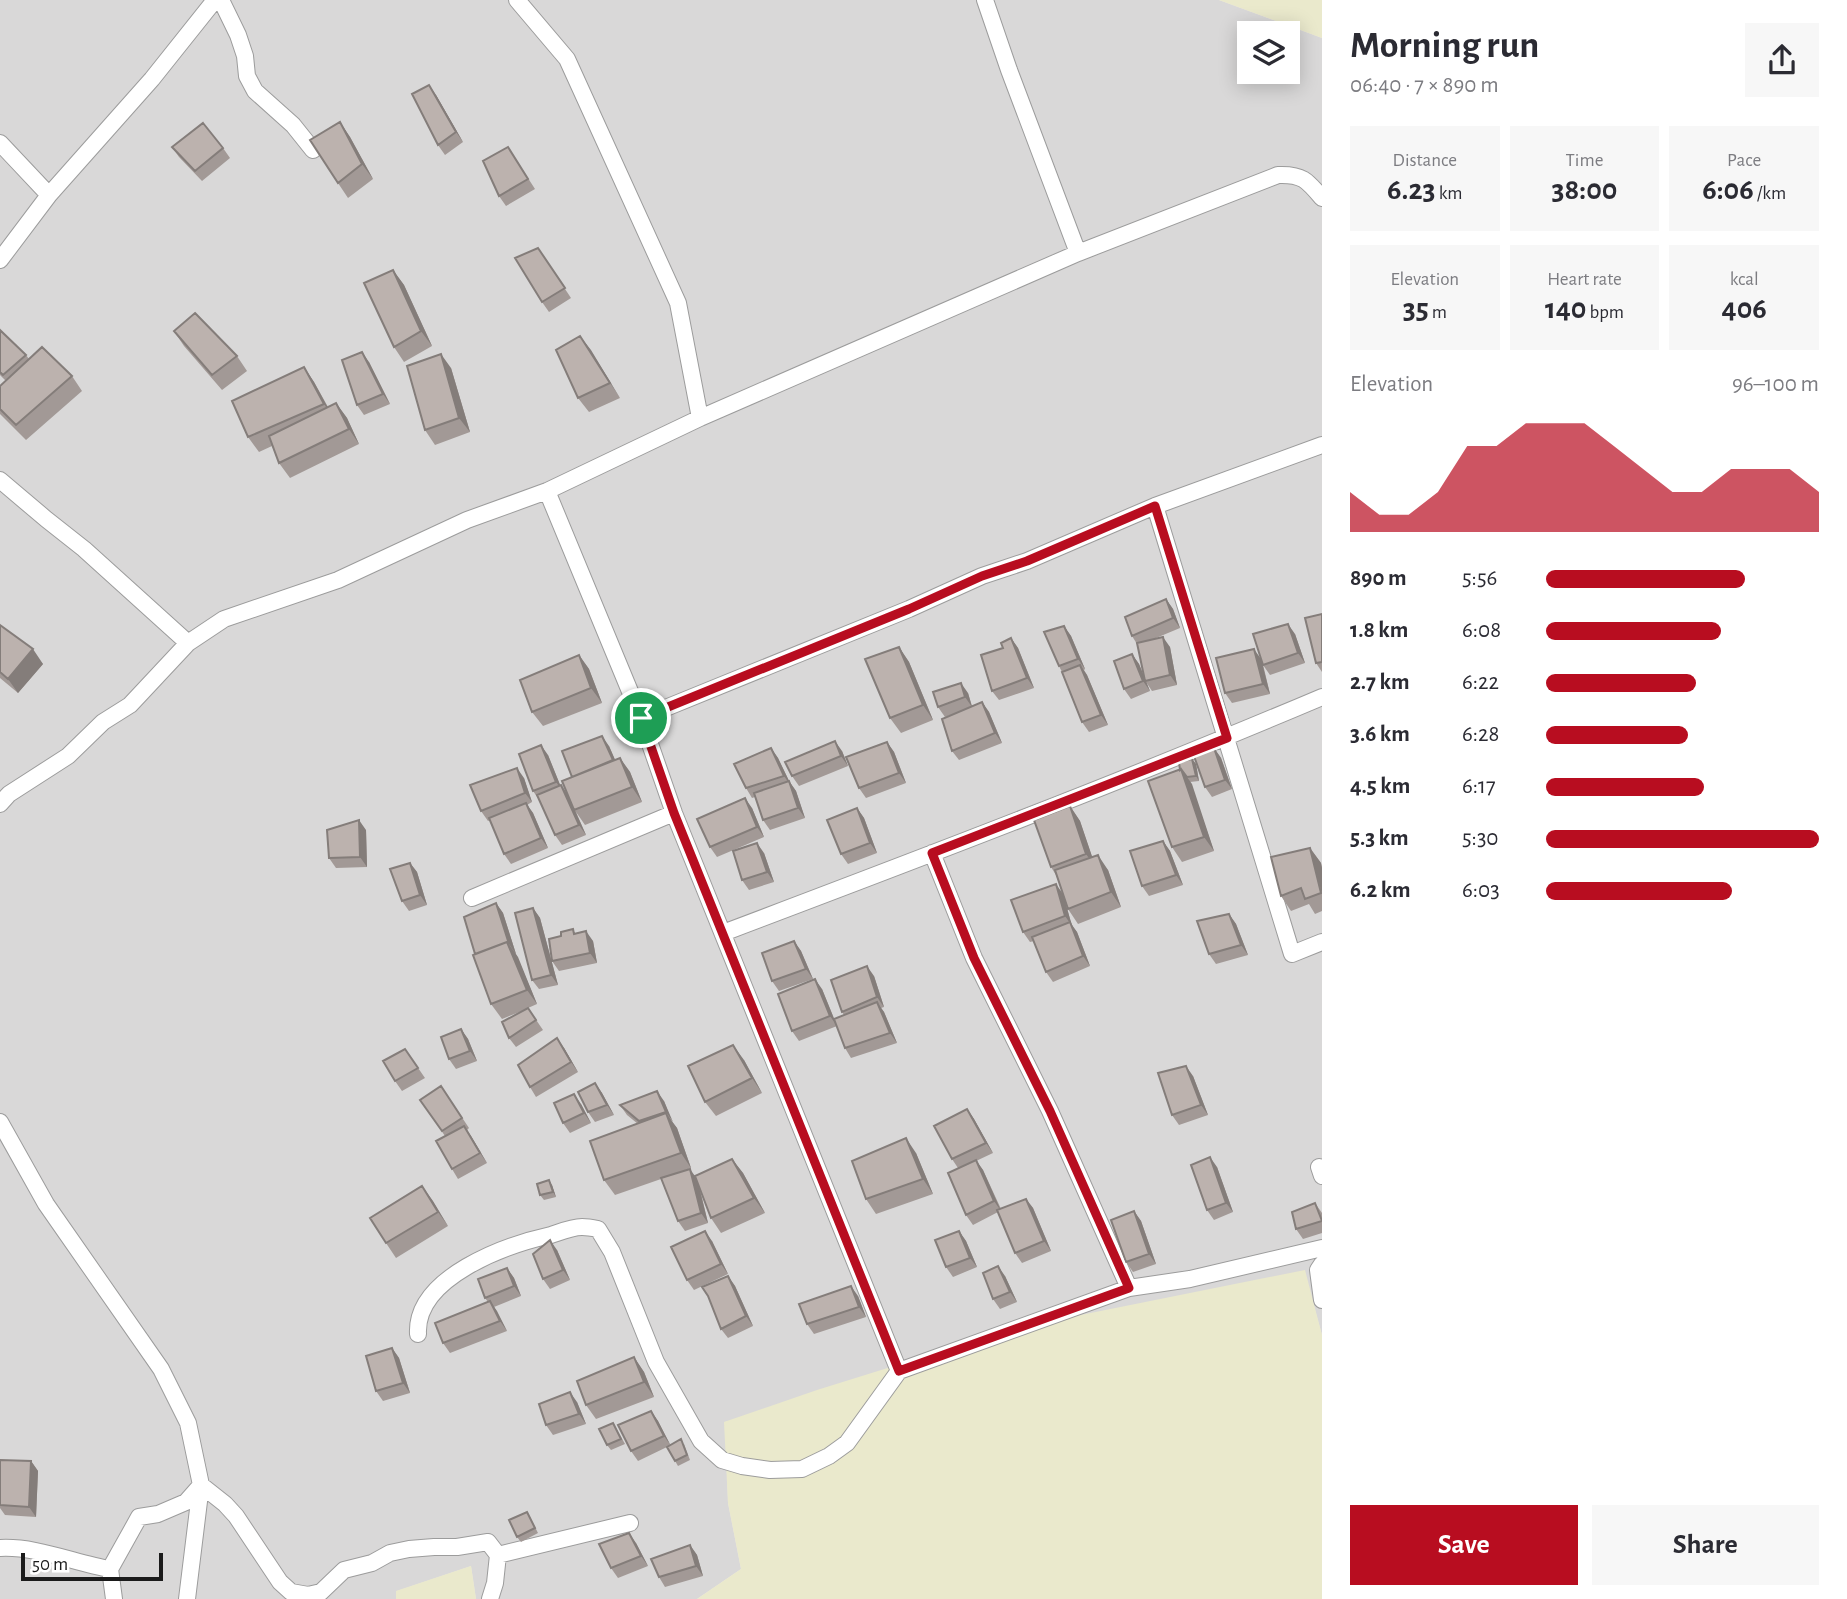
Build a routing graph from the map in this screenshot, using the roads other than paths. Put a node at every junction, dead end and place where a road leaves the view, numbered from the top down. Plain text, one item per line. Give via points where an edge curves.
1 (517, 0) edge
2 (985, 0) edge
3 (214, 1) edge
4 (0, 143) edge
5 (313, 150) edge
6 (49, 195) junction
7 (1322, 198) edge
8 (1078, 253) junction
9 (0, 260) edge
10 (700, 418) junction
11 (1322, 445) edge
12 (0, 480) edge
13 (547, 491) junction
14 (1155, 506) junction
15 (188, 643) junction
16 (1322, 697) edge
17 (641, 718) junction
18 (1227, 738) junction
19 (3, 795) edge
20 (674, 813) junction
21 (932, 853) junction
22 (472, 898) dead end
23 (723, 933) junction
24 (1322, 942) edge
25 (0, 1122) edge
26 (1322, 1248) edge
27 (1322, 1264) edge
28 (1129, 1288) junction
29 (1322, 1300) edge
30 (418, 1334) dead end
31 (899, 1371) junction
32 (201, 1485) junction
33 (630, 1523) dead end
34 (0, 1548) edge
35 (498, 1555) junction
36 (110, 1569) junction
37 (114, 1599) edge
38 (187, 1599) edge
39 (490, 1599) edge

1 - 10 street via 568,60 678,303
2 - 8 street
3 - 5 street via 238,35 255,92 293,125
3 - 6 street
4 - 6 street
6 - 9 street
7 - 8 street via 1307,181 1293,174 1278,175
8 - 10 street
10 - 13 street
11 - 14 street
12 - 15 street
13 - 15 street via 467,520 338,580 225,619
13 - 17 street
14 - 17 street
14 - 18 street
15 - 19 street via 130,705 103,722 68,756
16 - 18 street
17 - 20 street
18 - 21 street
18 - 24 street via 1292,954
20 - 22 street
20 - 23 street
21 - 23 street
21 - 28 street via 974,958 1050,1111
23 - 31 street
25 - 32 street via 46,1204 161,1369 188,1423
26 - 28 street via 1190,1279
27 - 29 street via 1318,1270
28 - 31 street
30 - 31 street via 423,1307 450,1278 498,1251 580,1227 598,1229 612,1252 656,1362 701,1441 722,1460 769,1470 802,1469 820,1461 847,1443
32 - 35 street via 236,1516 290,1592 321,1592 344,1570 409,1549 488,1542
32 - 36 street via 186,1502 139,1517
32 - 38 street
33 - 35 street
34 - 36 street
35 - 39 street
36 - 37 street

